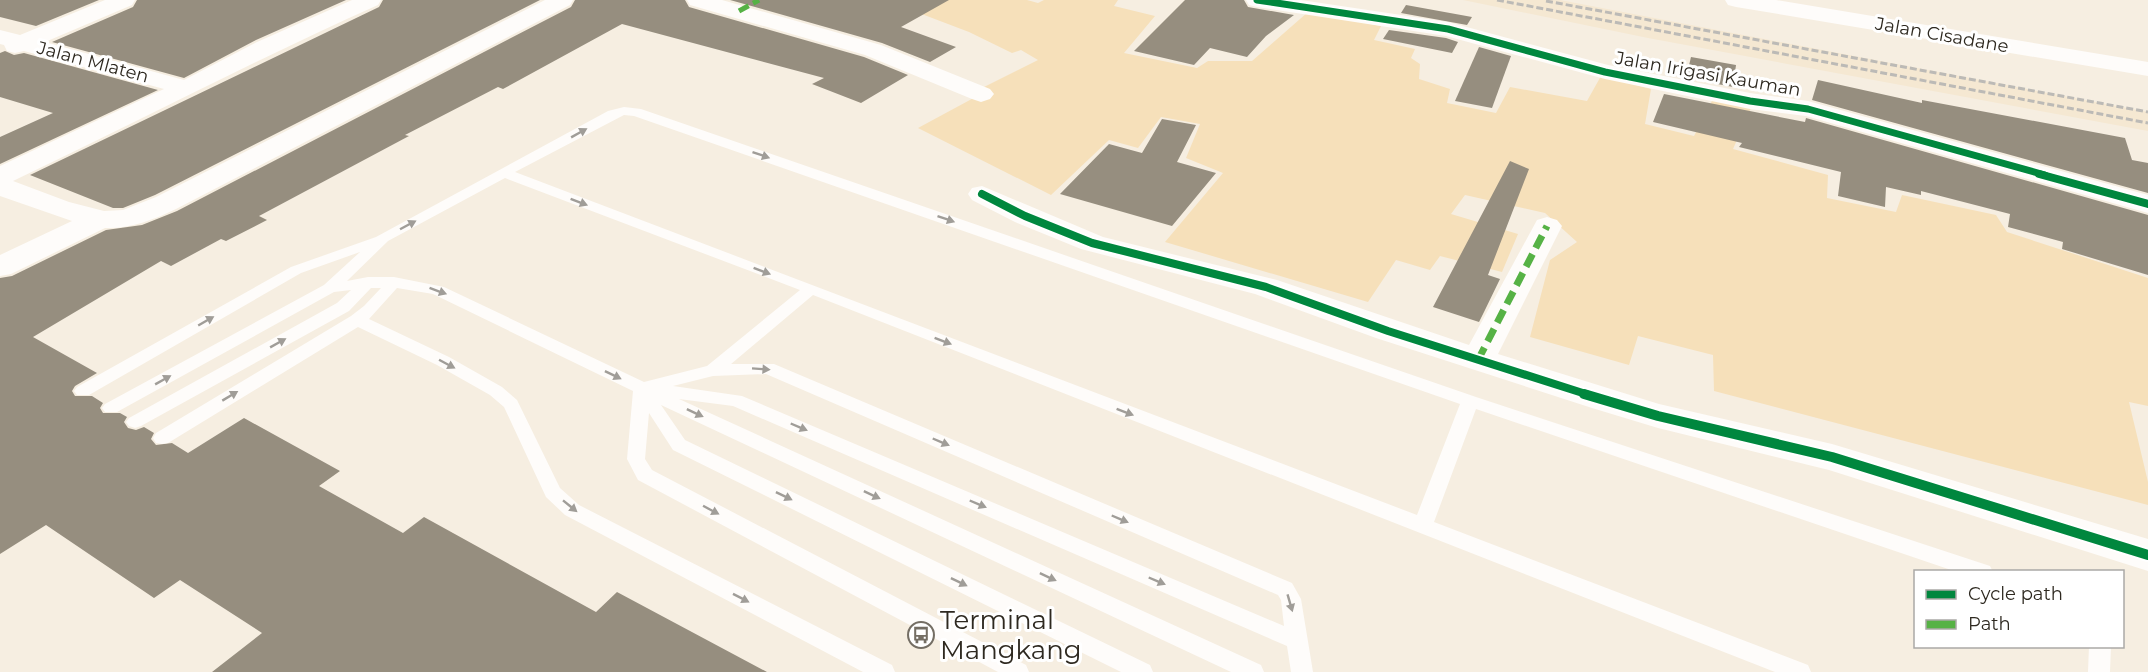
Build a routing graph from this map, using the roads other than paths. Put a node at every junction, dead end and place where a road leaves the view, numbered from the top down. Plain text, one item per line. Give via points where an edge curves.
1 (124, 0) edge
2 (370, 0) edge
3 (562, 0) edge
4 (698, 0) edge
5 (1257, 0) edge
6 (1737, 0) edge
7 (749, 6) edge
8 (11, 40) edge
9 (0, 52) edge
10 (2148, 69) edge
11 (187, 88) junction
12 (981, 94) dead end
13 (505, 173) junction
14 (0, 177) edge
15 (0, 186) edge
16 (982, 194) dead end
17 (2148, 204) edge
18 (99, 220) junction
19 (1548, 226) dead end
20 (383, 238) junction
21 (0, 267) edge
22 (368, 282) junction
23 (394, 282) junction
24 (330, 288) junction
25 (811, 289) junction
26 (357, 320) junction
27 (1478, 360) junction
28 (713, 370) junction
29 (642, 388) junction
30 (83, 392) dead end
31 (1470, 401) junction
32 (111, 408) dead end
33 (135, 422) dead end
34 (162, 438) dead end
35 (1422, 527) junction
36 (2148, 555) edge
37 (1977, 570) edge
38 (1297, 641) junction
39 (2100, 648) edge
40 (884, 672) edge
41 (1018, 672) edge
42 (1142, 672) edge
43 (1253, 672) edge
44 (1302, 672) edge
45 (1800, 672) edge
46 (2099, 672) edge

1 - 8 street
2 - 11 street
3 - 18 street via 166,203 120,220
4 - 7 street
5 - 17 street, Jalan Irigasi Kauman via 1448,29 1605,72 1808,109
6 - 10 street, Jalan Cisadane
7 - 12 street
8 - 9 street
8 - 11 street, Jalan Mlaten
11 - 14 street
20 -> 13 lane
13 -> 25 lane
13 -> 31 lane via 613,114 636,112
15 - 18 street
16 - 27 street via 1092,243 1266,287
18 - 21 street
19 - 27 street
20 - 24 lane
30 -> 20 lane via 296,270
22 - 23 lane
22 - 24 lane
33 -> 22 lane via 343,307
23 - 26 lane
23 -> 29 lane via 438,290
32 -> 24 lane
25 - 28 lane
25 -> 35 lane
34 -> 26 lane
26 -> 40 lane via 443,362 511,404 553,492 572,510
27 - 36 street via 1658,416 1832,457
28 - 29 lane
28 -> 38 lane via 768,368 1285,589 1291,600
29 -> 38 lane via 736,400
29 -> 41 lane via 636,459 645,475
29 -> 42 lane via 679,445
29 -> 43 lane
31 - 35 lane
31 - 37 lane
35 - 45 lane
38 - 44 lane
39 - 46 lane

